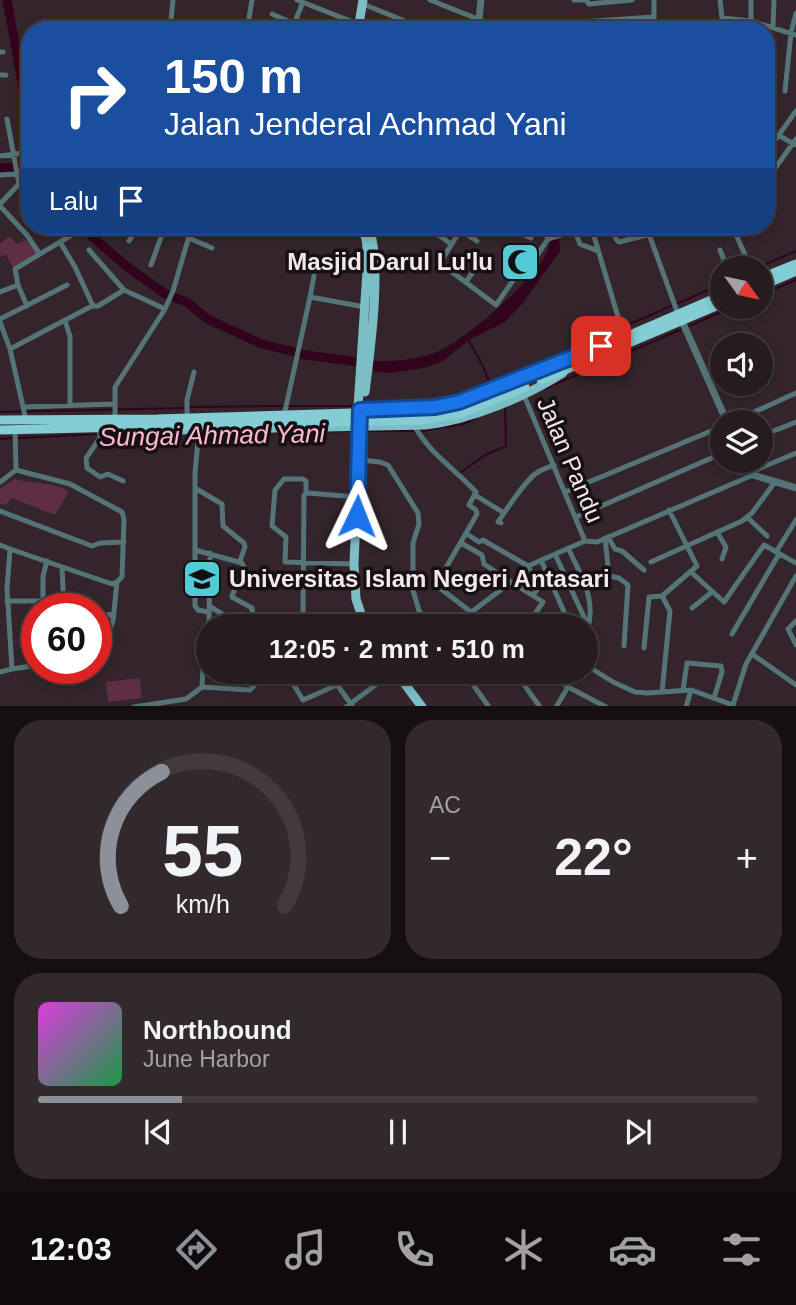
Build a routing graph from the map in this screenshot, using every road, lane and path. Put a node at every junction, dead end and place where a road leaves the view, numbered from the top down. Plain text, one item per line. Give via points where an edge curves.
1 (173, 0) edge
2 (252, 0) edge
3 (430, 0) edge
4 (481, 0) edge
5 (574, 0) edge
6 (632, 0) edge
7 (654, 0) edge
8 (720, 0) edge
9 (751, 0) edge
10 (774, 0) edge
11 (300, 1) edge
12 (363, 2) edge
13 (796, 13) edge
14 (272, 14) dead end
15 (654, 17) junction
16 (722, 18) junction
17 (171, 21) edge
18 (248, 21) edge
19 (287, 21) edge
20 (295, 21) edge
21 (345, 21) edge
22 (360, 21) edge
23 (405, 21) edge
24 (471, 21) edge
25 (479, 21) edge
26 (613, 21) edge
27 (654, 21) edge
28 (722, 21) edge
29 (746, 21) edge
30 (754, 21) edge
31 (773, 21) edge
32 (775, 28) edge
33 (793, 34) edge
34 (785, 91) dead end
35 (796, 111) edge
36 (7, 119) dead end
37 (778, 135) junction
38 (775, 140) edge
39 (795, 143) edge
40 (21, 153) edge
41 (13, 154) junction
42 (0, 156) edge
43 (14, 169) junction
44 (775, 169) edge
45 (0, 175) edge
46 (19, 184) joint
47 (0, 205) edge
48 (21, 228) edge
49 (28, 235) edge
50 (133, 235) edge
51 (161, 235) edge
52 (190, 235) edge
53 (364, 235) edge
54 (371, 235) edge
55 (438, 235) edge
56 (457, 235) edge
57 (470, 235) edge
58 (524, 235) edge
59 (550, 235) edge
60 (559, 235) edge
61 (577, 235) edge
62 (594, 235) edge
63 (615, 235) edge
64 (645, 235) edge
65 (649, 235) edge
66 (737, 235) edge
67 (70, 236) dead end
68 (189, 238) junction
69 (531, 238) dead end
70 (552, 238) junction
71 (129, 241) dead end
72 (477, 241) dead end
73 (60, 242) junction
74 (451, 244) junction
75 (212, 248) dead end
76 (89, 250) dead end
77 (720, 250) dead end
78 (598, 251) junction
79 (39, 253) junction
80 (722, 256) edge
81 (746, 256) edge
82 (481, 260) dead end
83 (151, 265) dead end
84 (796, 267) edge
85 (774, 274) edge
86 (314, 276) dead end
87 (774, 279) edge
88 (466, 282) junction
89 (18, 285) junction
90 (67, 285) dead end
91 (124, 290) junction
92 (0, 292) edge
93 (310, 297) junction
94 (710, 302) edge
95 (27, 306) junction
96 (93, 306) junction
97 (365, 307) junction
98 (710, 308) edge
99 (165, 309) junction
100 (680, 318) junction
101 (0, 320) edge
102 (65, 321) junction
103 (647, 331) junction
104 (623, 332) junction
105 (10, 349) junction
106 (602, 350) junction
107 (365, 364) junction
108 (563, 368) junction
109 (194, 372) dead end
110 (796, 393) edge
111 (524, 396) junction
112 (70, 405) junction
113 (114, 405) junction
114 (361, 406) junction
115 (23, 407) junction
116 (285, 407) junction
117 (396, 408) junction
118 (327, 410) junction
119 (724, 410) edge
120 (757, 410) edge
121 (187, 414) junction
122 (115, 416) junction
123 (0, 420) edge
124 (26, 420) junction
125 (796, 422) edge
126 (145, 423) junction
127 (394, 425) junction
128 (327, 428) junction
129 (417, 429) junction
130 (0, 430) edge
131 (199, 431) junction
132 (710, 431) edge
133 (773, 431) edge
134 (99, 432) junction
135 (359, 432) junction
136 (15, 434) junction
137 (796, 453) edge
138 (710, 459) edge
139 (359, 460) junction
140 (773, 463) edge
141 (554, 465) junction
142 (16, 470) junction
143 (752, 473) joint
144 (122, 481) dead end
145 (0, 482) edge
146 (775, 482) junction
147 (195, 488) junction
148 (796, 488) edge
149 (565, 492) junction
150 (306, 494) junction
151 (475, 495) junction
152 (358, 497) junction
153 (669, 510) junction
154 (0, 511) edge
155 (504, 513) junction
156 (576, 517) junction
157 (747, 517) junction
158 (796, 521) edge
159 (501, 523) dead end
160 (717, 532) junction
161 (467, 534) junction
162 (767, 536) dead end
163 (607, 538) junction
164 (585, 541) junction
165 (124, 542) junction
166 (461, 543) junction
167 (0, 545) edge
168 (687, 545) junction
169 (568, 548) junction
170 (10, 549) junction
171 (195, 550) junction
172 (210, 553) junction
173 (778, 553) junction
174 (555, 554) junction
175 (722, 558) dead end
176 (541, 560) junction
177 (47, 561) junction
178 (240, 561) junction
179 (651, 562) dead end
180 (303, 563) junction
181 (796, 563) edge
182 (354, 564) junction
183 (528, 566) junction
184 (62, 567) junction
185 (4, 568) edge
186 (644, 570) dead end
187 (691, 572) junction
188 (796, 576) edge
189 (117, 582) junction
190 (512, 583) junction
191 (791, 586) junction
192 (3, 589) edge
193 (712, 592) junction
194 (796, 592) edge
195 (43, 593) edge
196 (63, 593) edge
197 (533, 595) junction
198 (662, 596) junction
199 (7, 601) junction
200 (21, 601) edge
201 (692, 608) dead end
202 (209, 609) junction
203 (471, 612) junction
204 (114, 614) joint
205 (209, 614) edge
206 (219, 614) edge
207 (253, 614) edge
208 (304, 614) edge
209 (361, 614) edge
210 (421, 614) edge
211 (468, 614) edge
212 (535, 614) edge
213 (565, 614) edge
214 (580, 614) edge
215 (589, 614) edge
216 (7, 616) junction
217 (0, 617) edge
218 (796, 621) edge
219 (112, 623) edge
220 (732, 635) dead end
221 (9, 642) junction
222 (0, 643) edge
223 (796, 645) edge
224 (624, 646) dead end
225 (644, 648) dead end
226 (752, 654) junction
227 (21, 668) edge
228 (12, 670) junction
229 (0, 672) edge
230 (598, 673) edge
231 (202, 684) edge
232 (254, 684) edge
233 (293, 684) edge
234 (379, 684) edge
235 (405, 684) edge
236 (473, 684) edge
237 (526, 684) edge
238 (564, 684) edge
239 (337, 685) joint
240 (796, 685) edge
241 (202, 687) junction
242 (568, 687) junction
243 (683, 690) junction
244 (691, 690) junction
245 (662, 692) junction
246 (714, 698) junction
247 (350, 705) edge
248 (134, 706) edge
249 (422, 706) edge
250 (489, 706) edge
251 (540, 706) edge
252 (556, 706) edge
253 (606, 706) edge
254 (686, 706) edge
255 (736, 706) edge

1 - 17 street
2 - 18 street
3 - 24 street
4 - 25 street
5 - 6 street via 589,4
7 - 15 street
8 - 16 street
9 - 30 street
10 - 31 street
11 - 20 street
11 - 21 street
12 - 22 main road
12 - 23 street
13 - 33 street
14 - 19 street
15 - 26 street
15 - 27 street
16 - 28 street
16 - 29 street
32 - 33 street
33 - 34 street
35 - 37 street
36 - 41 street
37 - 38 street
37 - 39 street
39 - 44 street
40 - 41 street
41 - 42 street
41 - 43 street
43 - 45 street
43 - 46 street
46 - 47 street
47 - 48 street
49 - 79 street
50 - 71 street
51 - 83 street
52 - 68 street
53 - 97 main road via 368,246
54 - 107 main road via 375,248
55 - 74 street
56 - 74 street
57 - 72 street
58 - 69 street
59 - 70 street
60 - 70 street
61 - 78 street via 580,244
62 - 78 street
63 - 64 street via 620,242
65 - 100 street
66 - 81 street
67 - 73 street
68 - 75 street
68 - 99 street
70 - 88 street via 512,281 498,304
73 - 79 street
73 - 96 street
74 - 88 street via 440,263
76 - 91 street
77 - 80 street
78 - 104 street
79 - 89 street via 15,269
82 - 88 street
84 - 85 highway
84 - 87 highway
86 - 93 street
89 - 92 street
89 - 95 street
90 - 95 street
91 - 96 street
91 - 99 street
93 - 97 street
93 - 116 street
94 - 100 highway
95 - 101 street
96 - 102 street
97 - 107 main road
98 - 100 highway
99 - 113 street via 117,381
100 - 103 highway
100 - 119 street
101 - 105 street
102 - 105 street
102 - 112 street via 70,336
103 - 104 highway
103 - 106 highway
104 - 106 highway
105 - 115 street
106 - 108 highway
107 - 114 main road
108 - 111 main road
108 - 117 main road via 537,370 459,402
108 - 126 highway via 477,408 440,418
109 - 121 street
110 - 120 street
111 - 129 main road via 463,419
111 - 141 street, Jalan Pandu
112 - 113 street
112 - 115 street
113 - 122 street
114 - 117 main road
114 - 118 main road
114 - 135 main road
115 - 124 street
116 - 118 main road
116 - 121 main road
117 - 127 main road via 378,418
118 - 128 main road via 339,418
121 - 126 main road via 157,415
122 - 124 highway
122 - 126 highway
123 - 124 highway
125 - 133 street
126 - 131 main road
126 - 134 highway
127 - 129 main road
127 - 135 main road
128 - 131 main road
128 - 135 main road
129 - 151 street
130 - 136 highway
131 - 147 street
132 - 149 street
134 - 136 highway
134 - 144 street via 86,458 87,468 100,477 108,474
135 - 139 main road
136 - 142 street
137 - 140 street
138 - 156 street
139 - 152 main road
139 - 210 street via 386,463 418,513 412,543 412,590
141 - 149 street, Jalan Pandu
141 - 155 street via 535,474
142 - 145 street
142 - 165 street via 70,484 119,510 124,519
143 - 146 street
143 - 153 street
146 - 148 street
146 - 157 street
147 - 171 street
147 - 178 street via 222,504 223,526 244,543
149 - 156 street, Jalan Pandu
150 - 152 street
150 - 180 street
150 - 180 street via 305,480 284,479 275,490 272,526 286,537 285,562
151 - 155 street
151 - 161 street via 469,505 477,514
152 - 182 main road
153 - 163 street
153 - 168 street
154 - 165 street via 92,546
155 - 159 street
156 - 164 street, Jalan Pandu
157 - 160 street
157 - 162 street
158 - 173 street
160 - 168 street
160 - 175 street via 726,547
161 - 166 street
161 - 183 street
163 - 164 street
163 - 186 street
163 - 224 street via 609,576 628,585
164 - 169 street
165 - 189 street via 123,574
166 - 190 street via 482,555 484,564
166 - 203 street via 436,585
167 - 170 street
168 - 179 street
168 - 187 street via 697,565
169 - 174 street
169 - 215 street via 591,601
170 - 177 street
170 - 185 street
171 - 172 street
171 - 202 street via 195,606
172 - 178 street
172 - 202 street
173 - 181 street
173 - 193 street via 764,545 725,601
173 - 220 street
174 - 176 street
174 - 214 street
176 - 183 street
176 - 213 street
177 - 184 street
177 - 195 street
178 - 207 street via 245,571 232,597 252,608
180 - 182 street
180 - 208 street
182 - 209 main road
183 - 197 street via 538,588
184 - 189 street
184 - 196 street
185 - 192 street
187 - 193 street
187 - 198 street
188 - 191 street
189 - 204 street
190 - 197 street
190 - 203 street
191 - 194 street
191 - 226 street
192 - 199 street
193 - 201 street
197 - 212 street via 543,603
198 - 225 street via 649,597
198 - 245 street via 670,611
199 - 200 street
199 - 216 street
202 - 205 street
202 - 206 street
203 - 211 street
204 - 219 street
216 - 217 street
216 - 221 street
218 - 223 street via 788,629
221 - 222 street
221 - 228 street
226 - 240 street
226 - 255 street via 744,668
227 - 228 street
228 - 229 street
230 - 245 street via 635,692
231 - 241 street
232 - 241 street via 250,691
233 - 239 street via 303,700
234 - 247 street
235 - 249 main road
236 - 250 street
237 - 251 street
238 - 242 street
239 - 247 street
241 - 248 street via 186,699
242 - 252 street
242 - 253 street
243 - 244 street
243 - 245 street
243 - 246 street via 687,663 721,666
244 - 246 street
244 - 254 street
246 - 255 street

